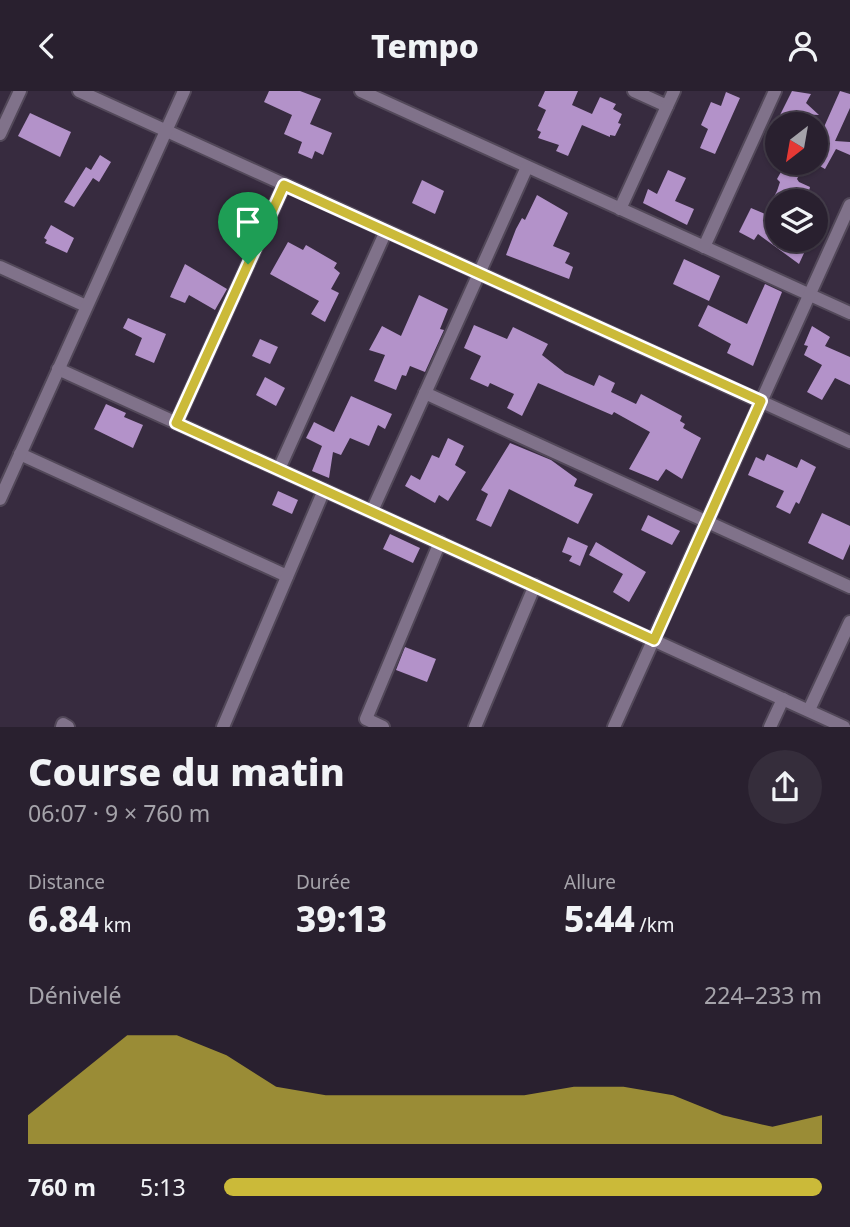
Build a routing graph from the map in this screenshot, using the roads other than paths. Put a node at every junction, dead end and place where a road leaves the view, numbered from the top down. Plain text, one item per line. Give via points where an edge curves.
1 (20, 91) edge
2 (79, 91) edge
3 (184, 91) edge
4 (361, 91) edge
5 (634, 91) edge
6 (674, 91) edge
7 (775, 91) edge
8 (667, 106) junction
9 (166, 131) junction
10 (0, 134) edge
11 (527, 167) junction
12 (284, 185) junction
13 (850, 205) edge
14 (620, 209) junction
15 (386, 231) junction
16 (704, 247) junction
17 (0, 267) edge
18 (479, 273) junction
19 (810, 295) junction
20 (86, 306) junction
21 (850, 313) edge
22 (58, 369) junction
23 (425, 393) junction
24 (761, 401) junction
25 (176, 423) junction
26 (850, 442) edge
27 (20, 454) junction
28 (279, 469) junction
29 (324, 490) junction
30 (0, 499) edge
31 (372, 511) junction
32 (707, 521) junction
33 (440, 542) junction
34 (287, 576) junction
35 (535, 585) junction
36 (850, 587) edge
37 (850, 622) edge
38 (654, 640) junction
39 (783, 699) junction
40 (809, 710) junction
41 (62, 726) edge
42 (68, 726) edge
43 (223, 726) edge
44 (383, 726) edge
45 (475, 726) edge
46 (614, 726) edge
47 (771, 726) edge
48 (844, 726) edge

1 - 10 street
2 - 9 street
3 - 9 street
4 - 11 street
5 - 8 street
6 - 8 street
7 - 16 street
8 - 14 street
9 - 12 street
9 - 20 street
11 - 14 street
11 - 18 street
12 - 15 street
12 - 25 street
13 - 19 street
14 - 16 street
15 - 18 street
15 - 28 street
16 - 19 street
17 - 20 street
18 - 23 street
18 - 24 street
19 - 21 street
19 - 24 street
20 - 22 street
22 - 25 street
22 - 27 street
23 - 31 street
23 - 32 street
24 - 26 street
24 - 32 street
25 - 28 street
27 - 30 street
27 - 34 street
28 - 29 street
29 - 31 street
29 - 34 street
31 - 33 street
32 - 36 street
32 - 38 street
33 - 35 street
33 - 44 street via 366,719
34 - 43 street
35 - 38 street
35 - 45 street
37 - 40 street
38 - 39 street
38 - 46 street
39 - 40 street
39 - 47 street
40 - 48 street
41 - 42 street

